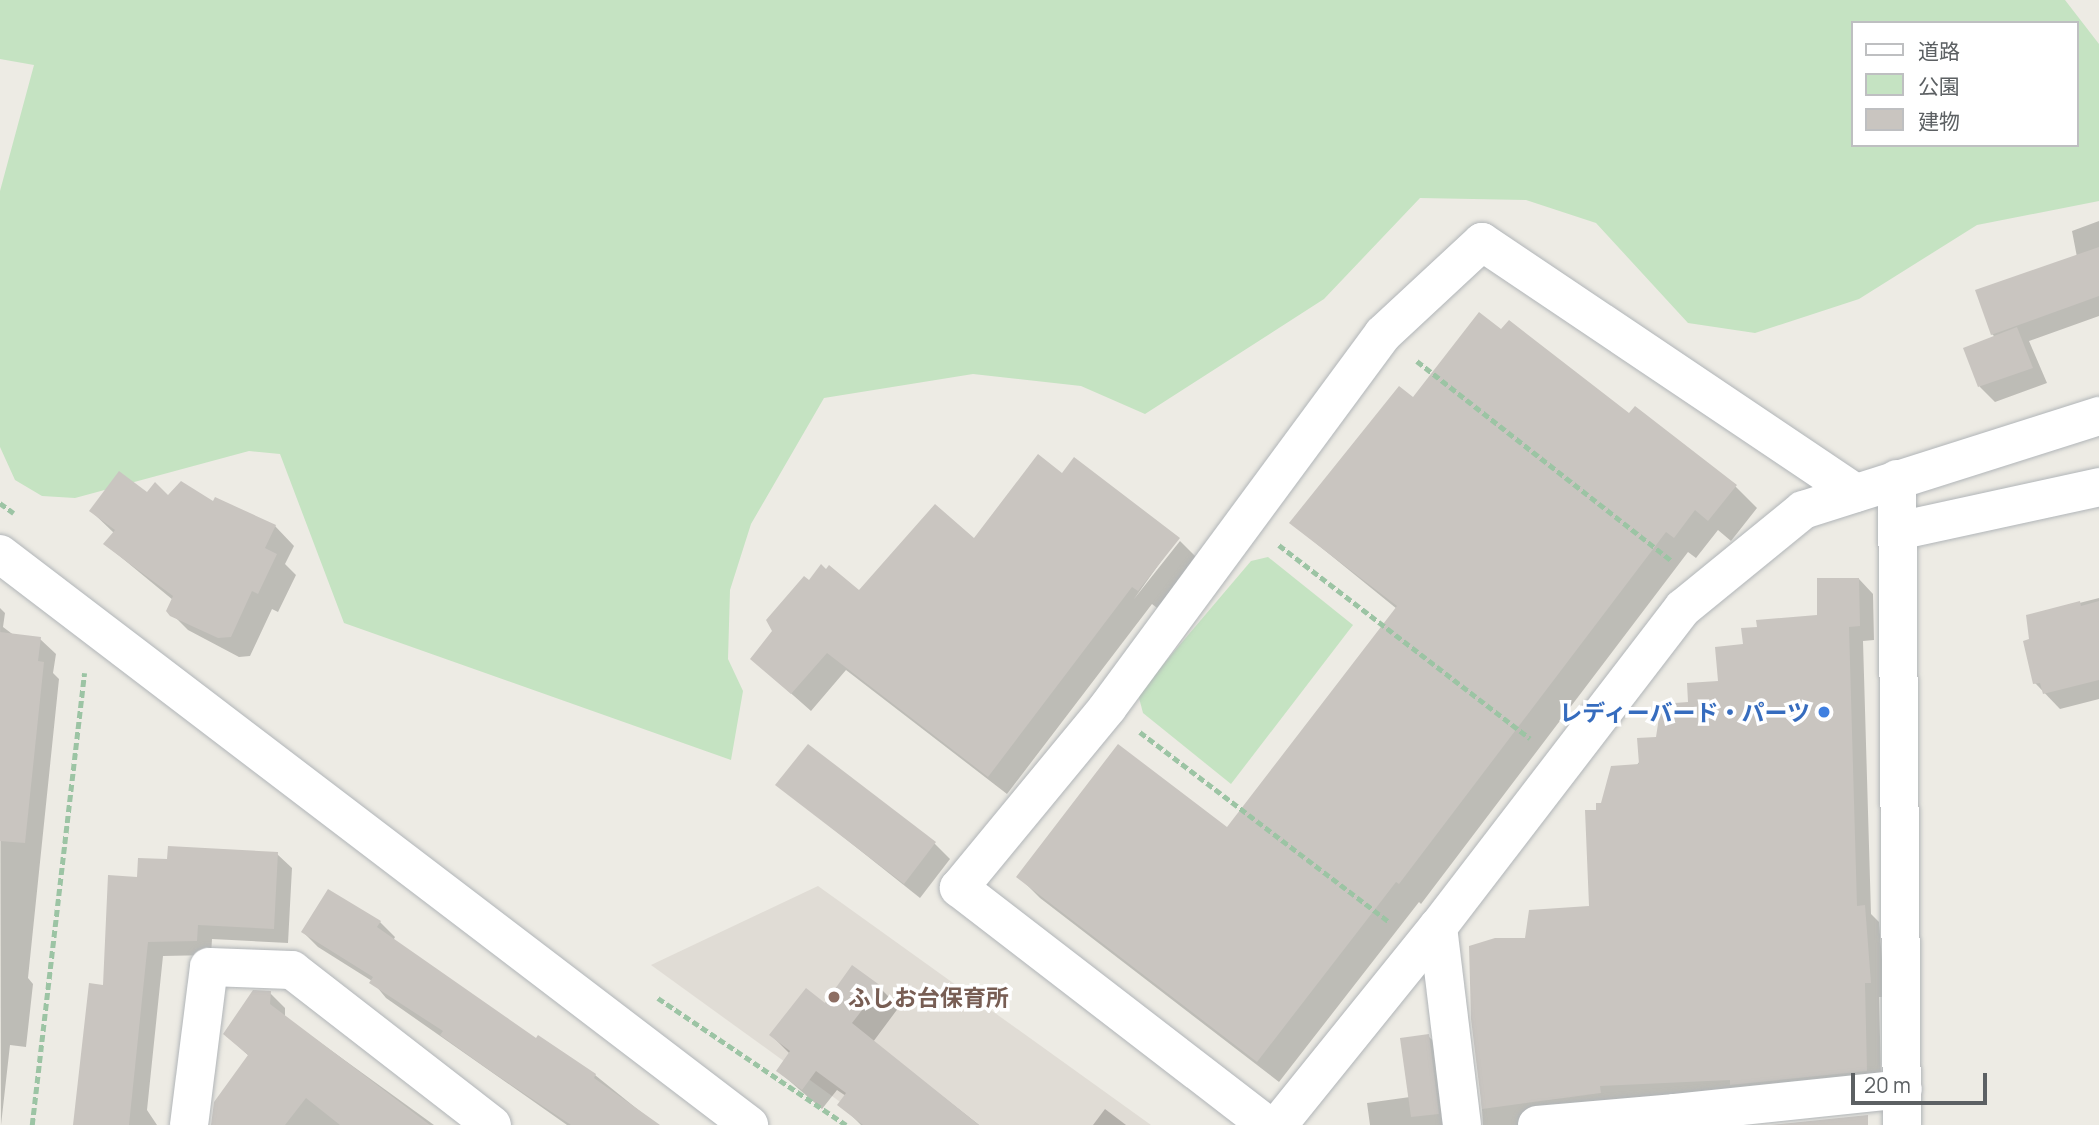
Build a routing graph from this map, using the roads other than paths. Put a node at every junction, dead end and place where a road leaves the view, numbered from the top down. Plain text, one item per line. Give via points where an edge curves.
1 (2099, 416) edge
2 (1897, 480) junction
3 (2099, 487) edge
4 (1855, 493) junction
5 (1898, 531) junction
6 (0, 554) edge
7 (1438, 927) junction
8 (1902, 1107) edge
9 (1675, 1119) edge
10 (189, 1125) edge
11 (492, 1125) edge
12 (749, 1125) edge
13 (1267, 1125) edge
14 (1278, 1125) edge
15 (1462, 1125) edge
16 (1537, 1125) edge

1 - 2 street
2 - 4 street
2 - 5 street
3 - 5 street
4 - 7 street via 1802,510 1683,608
4 - 13 street via 1482,242 1383,334 1108,707 959,888
5 - 8 street
6 - 12 street
7 - 14 street
7 - 15 street
8 - 9 street
9 - 16 street
10 - 11 street via 209,967 292,970

